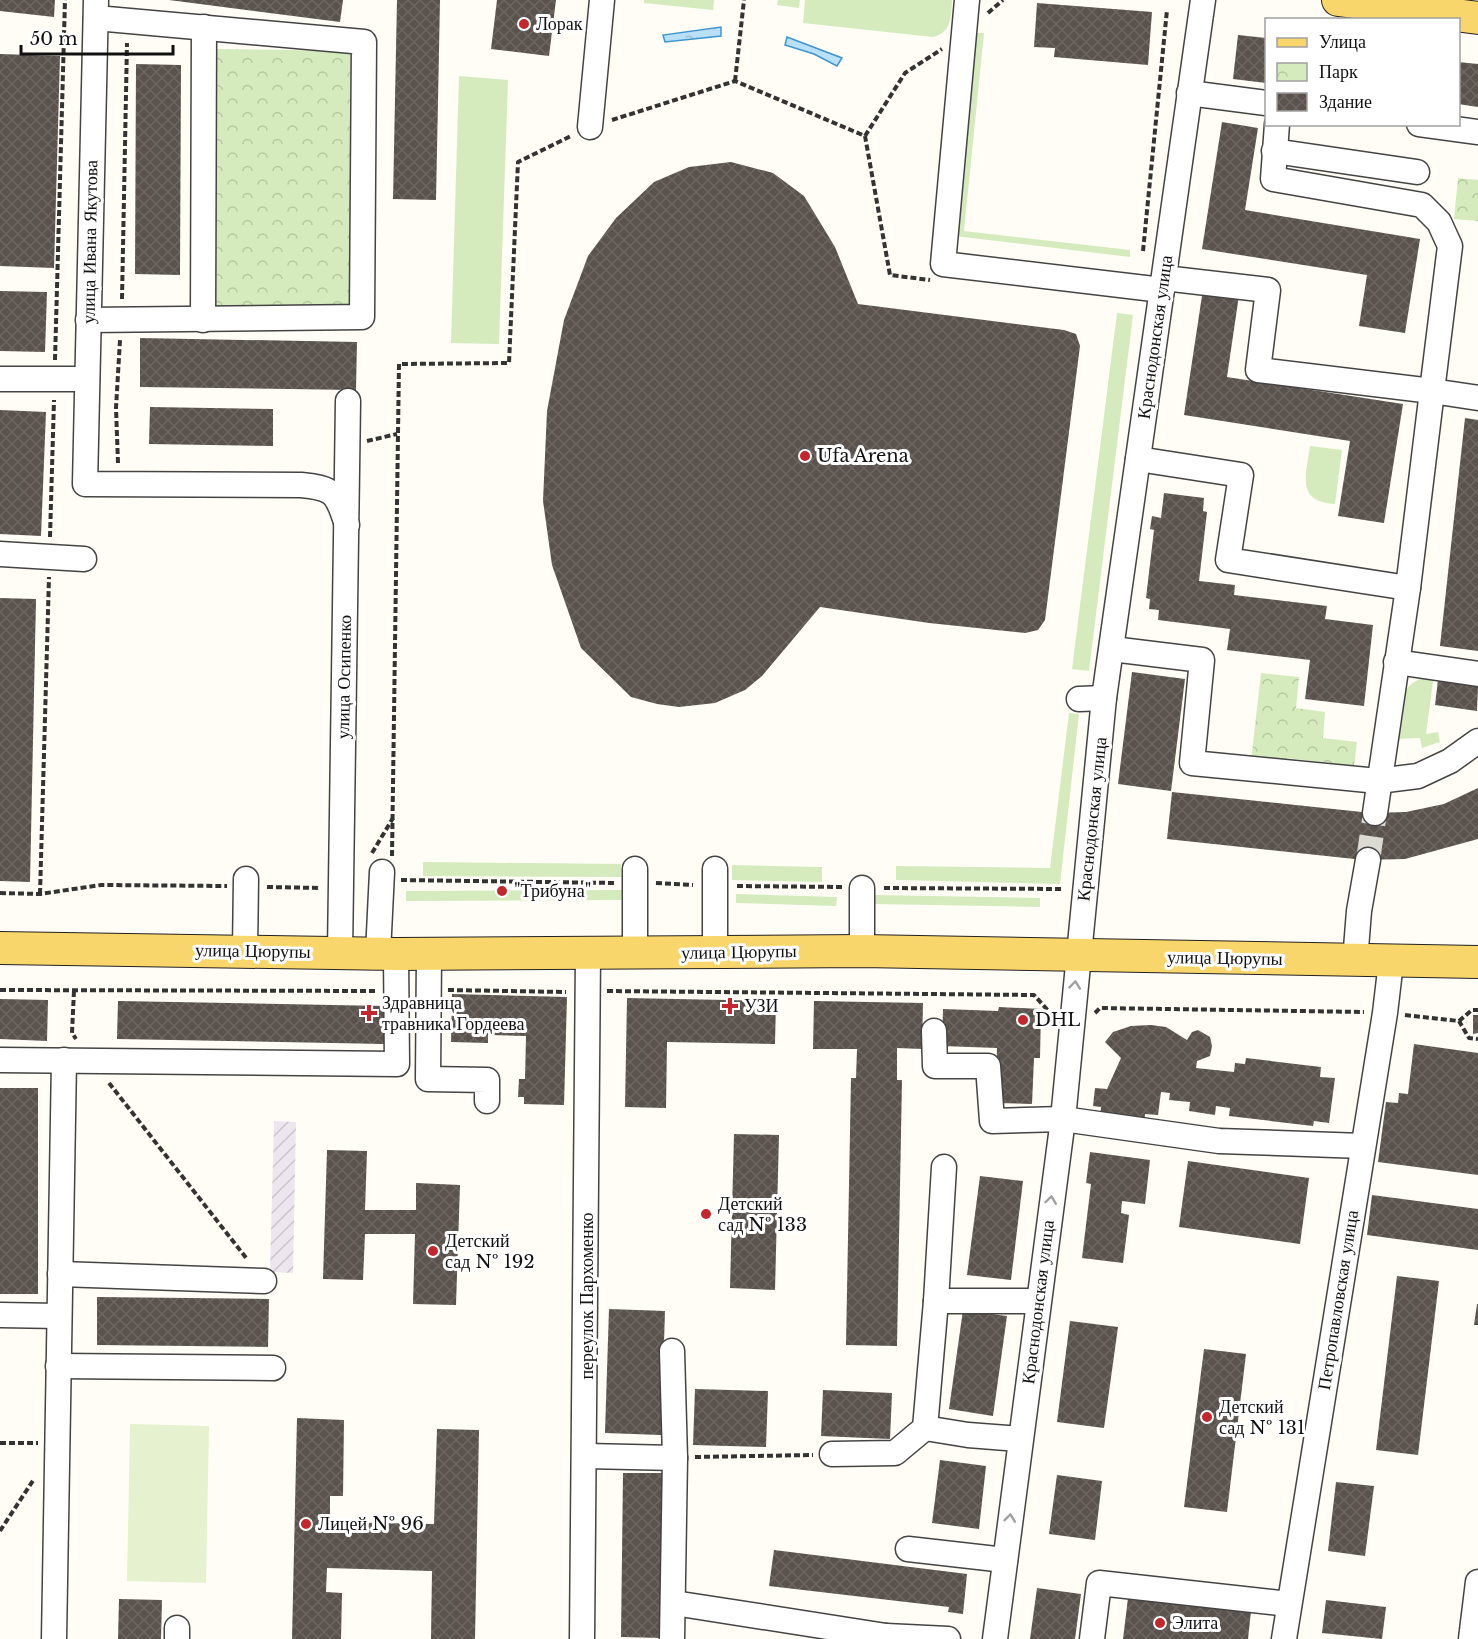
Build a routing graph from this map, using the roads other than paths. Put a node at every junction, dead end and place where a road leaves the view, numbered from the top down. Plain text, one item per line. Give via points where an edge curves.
1 (602, 0) edge
2 (967, 0) edge
3 (1203, 0) edge
4 (1338, 0) edge
5 (96, 9) edge
6 (1462, 18) edge
7 (204, 27) junction
8 (1189, 93) junction
9 (1265, 104) edge
10 (1277, 126) edge
11 (1434, 126) edge
12 (590, 128) road end
13 (1478, 132) edge
14 (1274, 151) junction
15 (1418, 172) dead end
16 (1155, 284) junction
17 (88, 320) junction
18 (203, 320) junction
19 (0, 379) edge
20 (87, 379) junction
21 (1432, 391) junction
22 (1478, 398) edge
23 (348, 401) dead end
24 (1138, 459) junction
25 (346, 525) junction
26 (0, 554) edge
27 (84, 559) dead end
28 (1408, 588) junction
29 (1112, 649) junction
30 (1396, 662) junction
31 (1478, 674) edge
32 (1104, 698) junction
33 (1078, 699) dead end
34 (1478, 741) edge
35 (1378, 781) junction
36 (1375, 813) tunnel mouth
37 (1368, 860) tunnel mouth
38 (636, 876) road end
39 (715, 877) road end
40 (385, 878) road end
41 (246, 883) road end
42 (862, 888) road end
43 (0, 948) edge
44 (245, 951) junction
45 (862, 951) junction
46 (340, 952) junction
47 (715, 952) junction
48 (387, 953) junction
49 (429, 953) junction
50 (588, 954) junction
51 (635, 954) junction
52 (1078, 955) junction
53 (1355, 961) junction
54 (1391, 962) junction
55 (1478, 962) edge
56 (934, 1031) dead end
57 (0, 1060) edge
58 (64, 1060) junction
59 (487, 1101) dead end
60 (1063, 1119) junction
61 (1363, 1146) junction
62 (944, 1167) dead end
63 (60, 1274) junction
64 (264, 1281) road end
65 (936, 1301) junction
66 (1038, 1301) junction
67 (0, 1315) edge
68 (59, 1316) junction
69 (672, 1351) dead end
70 (58, 1366) junction
71 (273, 1368) dead end
72 (925, 1428) junction
73 (1020, 1439) junction
74 (832, 1454) road end
75 (586, 1456) junction
76 (675, 1458) junction
77 (908, 1548) dead end
78 (1005, 1560) junction
79 (1478, 1582) edge
80 (674, 1603) junction
81 (1289, 1604) junction
82 (886, 1637) edge
83 (54, 1639) edge
84 (582, 1639) edge
85 (672, 1639) edge
86 (948, 1639) edge
87 (995, 1639) edge
88 (1092, 1639) edge
89 (1284, 1639) edge
90 (1471, 1639) edge

1 - 12 street
2 - 16 street via 943,264
3 - 8 street, Краснодонская улица
4 - 6 main road
5 - 7 street via 128,20
5 - 17 street, улица Ивана Якутова
7 - 18 street
7 - 18 street via 364,42 362,317
8 - 9 street
8 - 16 street, Краснодонская улица
10 - 14 street
11 - 13 street
14 - 15 street
14 - 21 street via 1273,179 1422,206 1439,222 1450,246
16 - 21 street via 1268,290 1258,370
16 - 24 street, Краснодонская улица
17 - 18 street
17 - 20 street, улица Ивана Якутова
19 - 20 street
20 - 25 street, улица Ивана Якутова via 85,484 325,488 339,499
21 - 22 street
21 - 28 street
23 - 25 street, улица Осипенко
24 - 28 street via 1241,475 1228,560
24 - 29 street, Краснодонская улица
25 - 46 street, улица Осипенко
26 - 27 street
28 - 30 street
29 - 32 street, Краснодонская улица
29 - 35 street via 1202,660 1192,763
30 - 31 street
30 - 35 street
32 - 33 street
32 - 52 street, Краснодонская улица
34 - 35 street via 1450,761 1418,776
35 - 36 street
37 - 53 street
38 - 51 street
39 - 47 street
40 - 48 street
41 - 44 street
42 - 45 street
43 - 44 main road, улица Цюрупы
44 - 46 main road, улица Цюрупы
45 - 47 main road, улица Цюрупы
45 - 52 main road, улица Цюрупы
46 - 48 main road, улица Цюрупы
47 - 51 main road, улица Цюрупы
48 - 49 main road, улица Цюрупы
48 - 58 street via 396,991 398,1064
49 - 50 main road, улица Цюрупы
49 - 59 street via 428,1079 487,1080
50 - 51 main road, улица Цюрупы
50 - 75 street, переулок Пархоменко
52 - 53 main road, улица Цюрупы
60 -> 52 street, Краснодонская улица
53 - 54 main road, улица Цюрупы
54 - 55 main road, улица Цюрупы
54 - 61 street, Петропавловская улица
56 - 60 street via 935,1066 988,1066 992,1121
57 - 58 street
58 - 63 street
60 - 61 street via 1219,1141
66 -> 60 street, Краснодонская улица
61 - 81 street, Петропавловская улица
62 - 65 street
63 - 64 street
63 - 68 street
65 - 66 street
65 - 72 street
66 - 73 street, Краснодонская улица
67 - 68 street
68 - 70 street
69 - 76 street
70 - 71 street
70 - 83 street
72 - 73 street
72 - 74 street via 895,1452
78 -> 73 street, Краснодонская улица
75 - 76 street
75 - 84 street, переулок Пархоменко
76 - 80 street
77 - 78 street
78 - 87 street, Краснодонская улица
79 - 90 street
80 - 82 street
80 - 85 street
81 - 88 street via 1099,1583
81 - 89 street, Петропавловская улица
82 - 86 street

